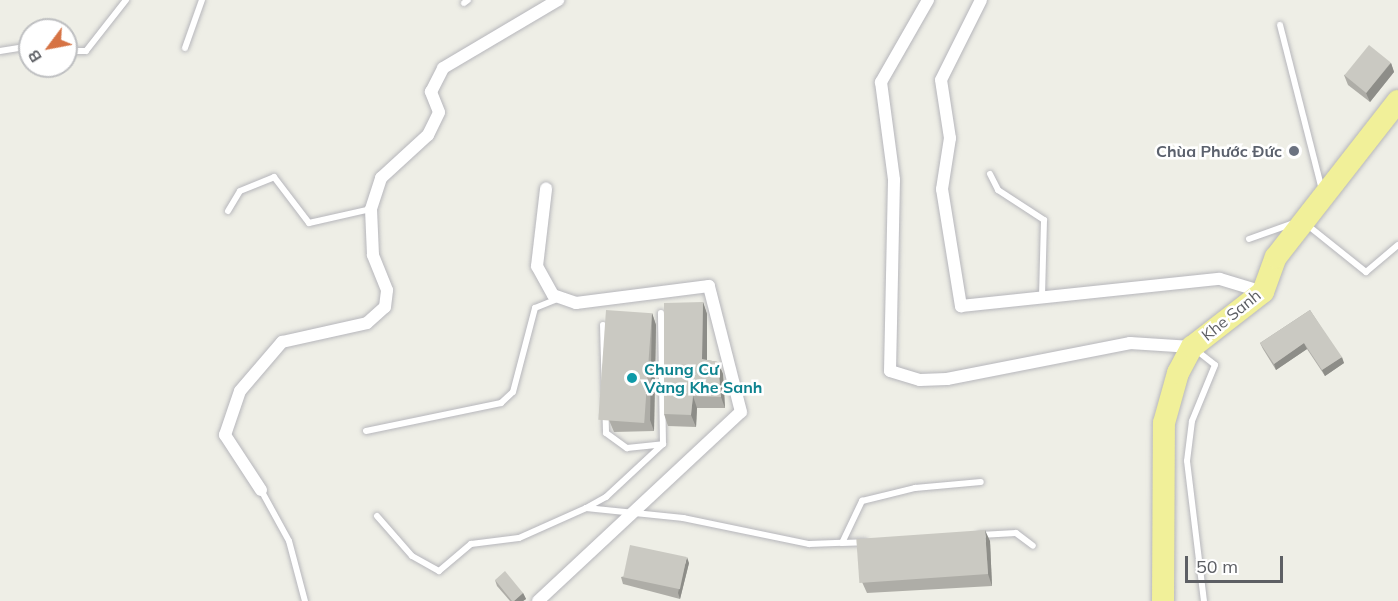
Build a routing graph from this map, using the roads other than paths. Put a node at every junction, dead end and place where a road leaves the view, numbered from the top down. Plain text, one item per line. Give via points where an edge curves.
1 (126, 0) edge
2 (202, 0) edge
3 (558, 0) edge
4 (928, 0) edge
5 (981, 0) edge
6 (1280, 25) dead end
7 (18, 48) edge
8 (185, 48) dead end
9 (0, 51) edge
10 (78, 51) edge
11 (1398, 100) edge
12 (990, 174) dead end
13 (546, 189) dead end
14 (1323, 197) junction
15 (371, 209) junction
16 (228, 211) dead end
17 (1303, 221) junction
18 (1249, 239) dead end
19 (1398, 245) edge
20 (1263, 292) junction
21 (1042, 298) junction
22 (558, 299) junction
23 (661, 313) edge
24 (603, 325) dead end
25 (1192, 346) junction
26 (366, 431) dead end
27 (663, 444) junction
28 (981, 482) dead end
29 (261, 490) joint
30 (586, 508) junction
31 (627, 513) junction
32 (377, 516) dead end
33 (971, 535) edge
34 (877, 541) edge
35 (842, 543) junction
36 (1032, 546) dead end
37 (305, 601) edge
38 (538, 601) edge
39 (1163, 601) edge
40 (1204, 601) edge

1 - 10 lane via 86,51
2 - 8 lane
3 - 15 street via 442,68 431,92 439,112 429,135 381,178
4 - 25 street via 881,82 894,180 890,371 920,380 947,380 1130,343
5 - 21 street via 941,80 950,138 942,189 961,306
6 - 14 lane
7 - 9 lane
11 - 14 highway, Khe Sanh
12 - 21 lane via 998,190 1017,206 1044,220
13 - 22 street via 537,272
14 - 17 highway, Khe Sanh
15 - 16 lane via 309,223 274,177 240,191
15 - 29 street via 373,255 387,290 385,307 367,323 282,342 230,409 225,435
17 - 18 lane
17 - 19 lane via 1366,272
17 - 20 highway, Khe Sanh via 1275,257
20 - 21 street via 1220,279
20 - 25 highway, Khe Sanh
22 - 26 lane via 535,308 513,392 501,404
22 - 31 street via 585,303 701,286 713,292 741,412
23 - 27 lane
24 - 27 lane via 606,433 627,448
25 - 39 highway, Khe Sanh via 1164,423
25 - 40 lane via 1215,365 1192,421 1187,461
27 - 30 lane via 606,497
28 - 35 lane via 915,488 862,501
29 - 37 lane via 289,541
30 - 31 lane
30 - 32 lane via 519,538 471,544 438,571 412,556
31 - 35 lane via 683,518 809,544
31 - 38 street
33 - 36 lane via 1016,533
34 - 35 lane

